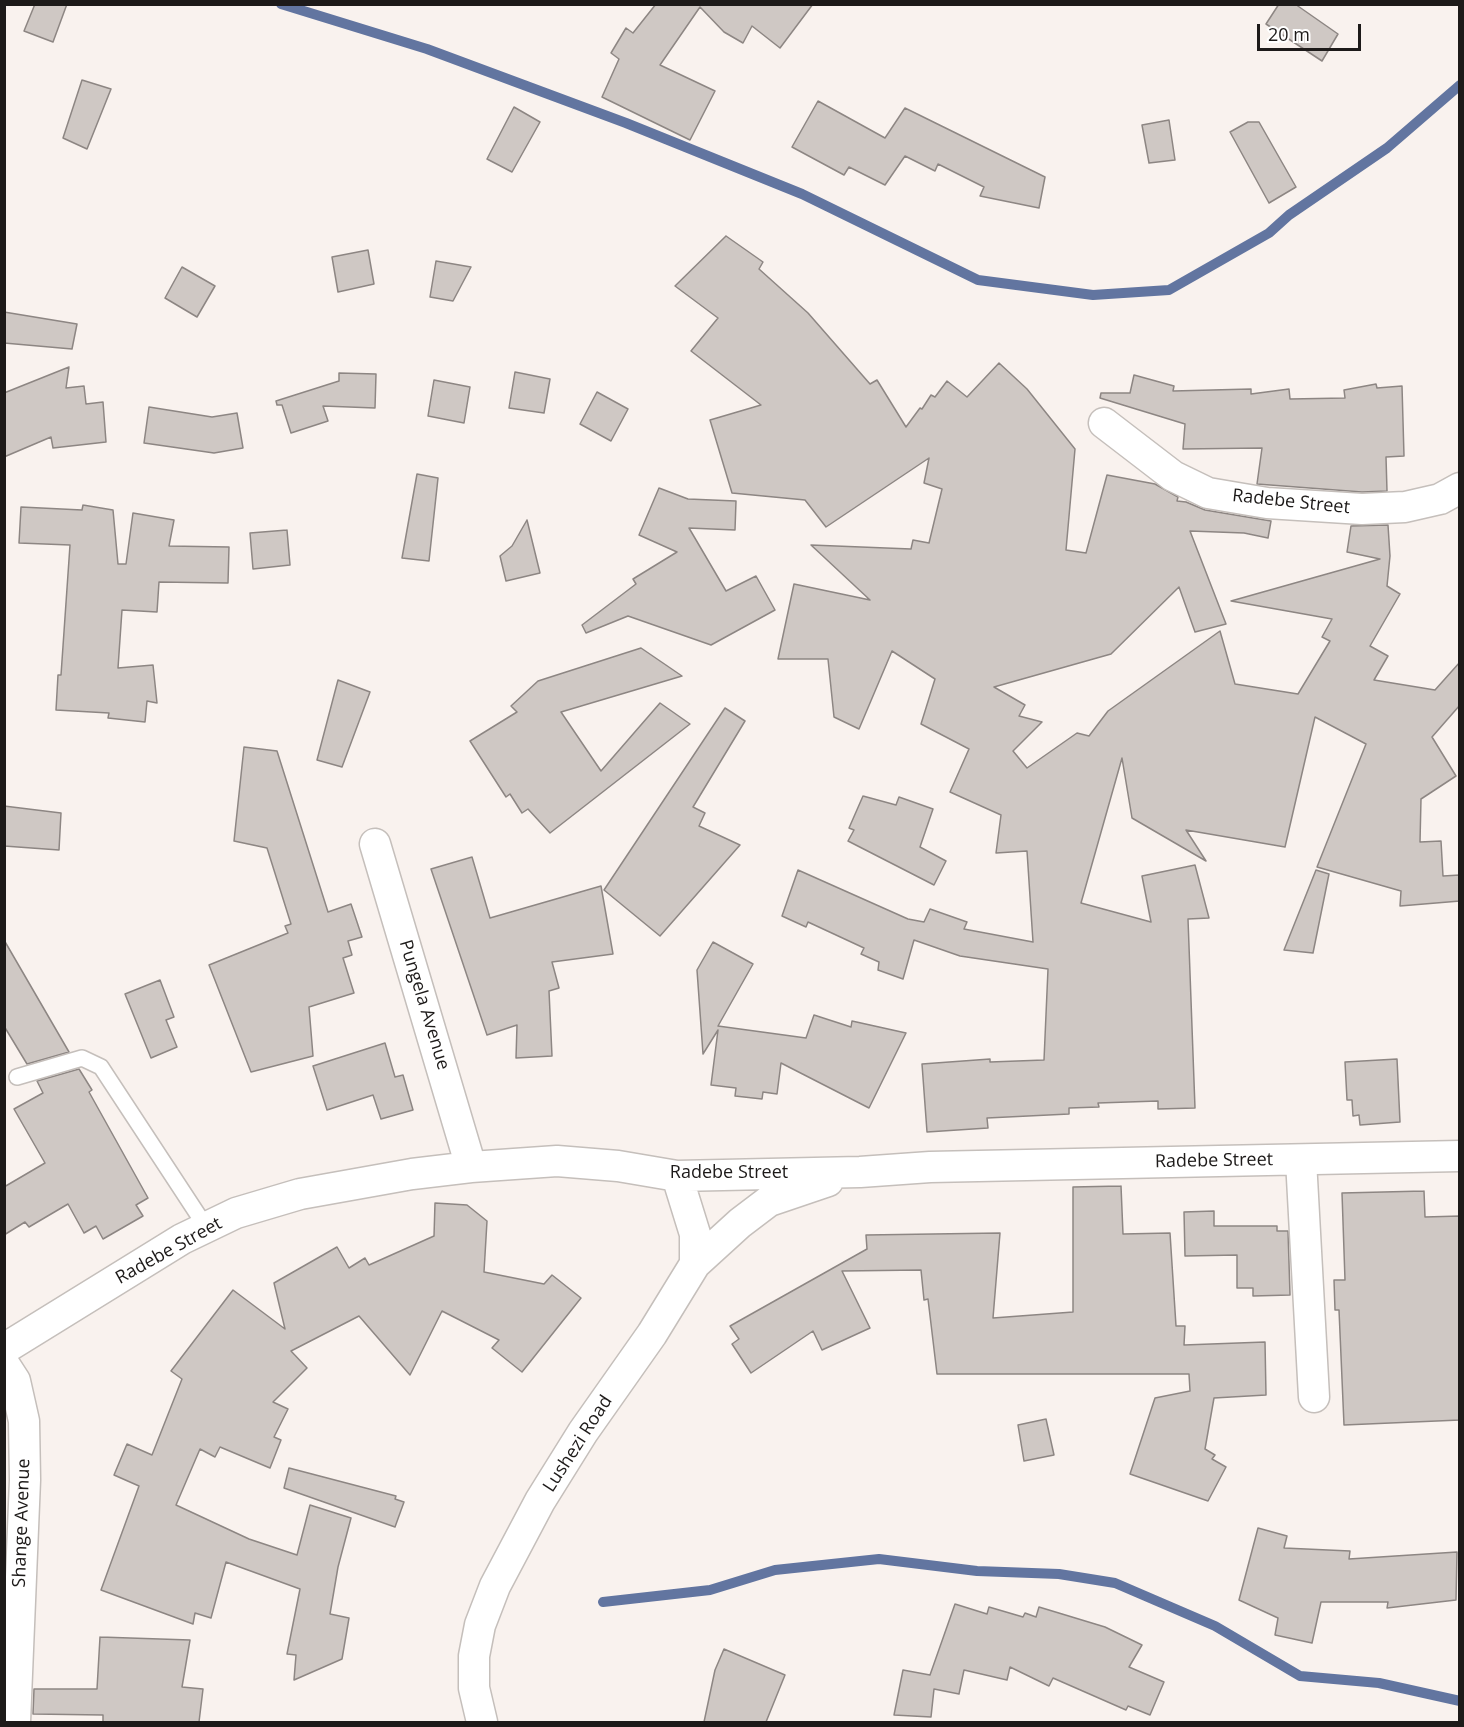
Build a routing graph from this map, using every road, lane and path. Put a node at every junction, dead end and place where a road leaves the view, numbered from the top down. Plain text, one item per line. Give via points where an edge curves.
1 (1104, 423) dead end
2 (1460, 488) edge
3 (375, 844) dead end
4 (17, 1077) dead end
5 (1460, 1156) edge
6 (1301, 1160) junction
7 (471, 1167) junction
8 (860, 1172) junction
9 (677, 1176) junction
10 (206, 1227) junction
11 (695, 1264) junction
12 (4, 1349) edge
13 (4, 1364) edge
14 (1314, 1397) dead end
15 (15, 1722) edge
16 (482, 1722) edge

1 - 2 street, Radebe Street via 1173,476 1208,493 1267,503 1362,509 1406,507 1440,499
3 - 7 street, Pungela Avenue
4 - 10 lane via 82,1058 100,1067
5 - 6 street, Radebe Street
6 - 8 street, Radebe Street via 930,1167
6 - 14 street
7 - 9 street, Radebe Street via 558,1161
7 - 10 street, Radebe Street via 300,1194 236,1213
8 - 9 street, Radebe Street
8 - 11 street, Lushezi Road via 769,1202
9 - 11 street via 695,1234
10 - 12 street, Radebe Street
11 - 16 street, Lushezi Road via 652,1334 583,1432 518,1539 495,1586 480,1625 474,1656 474,1688
13 - 15 street, Shange Avenue via 15,1381 24,1421

